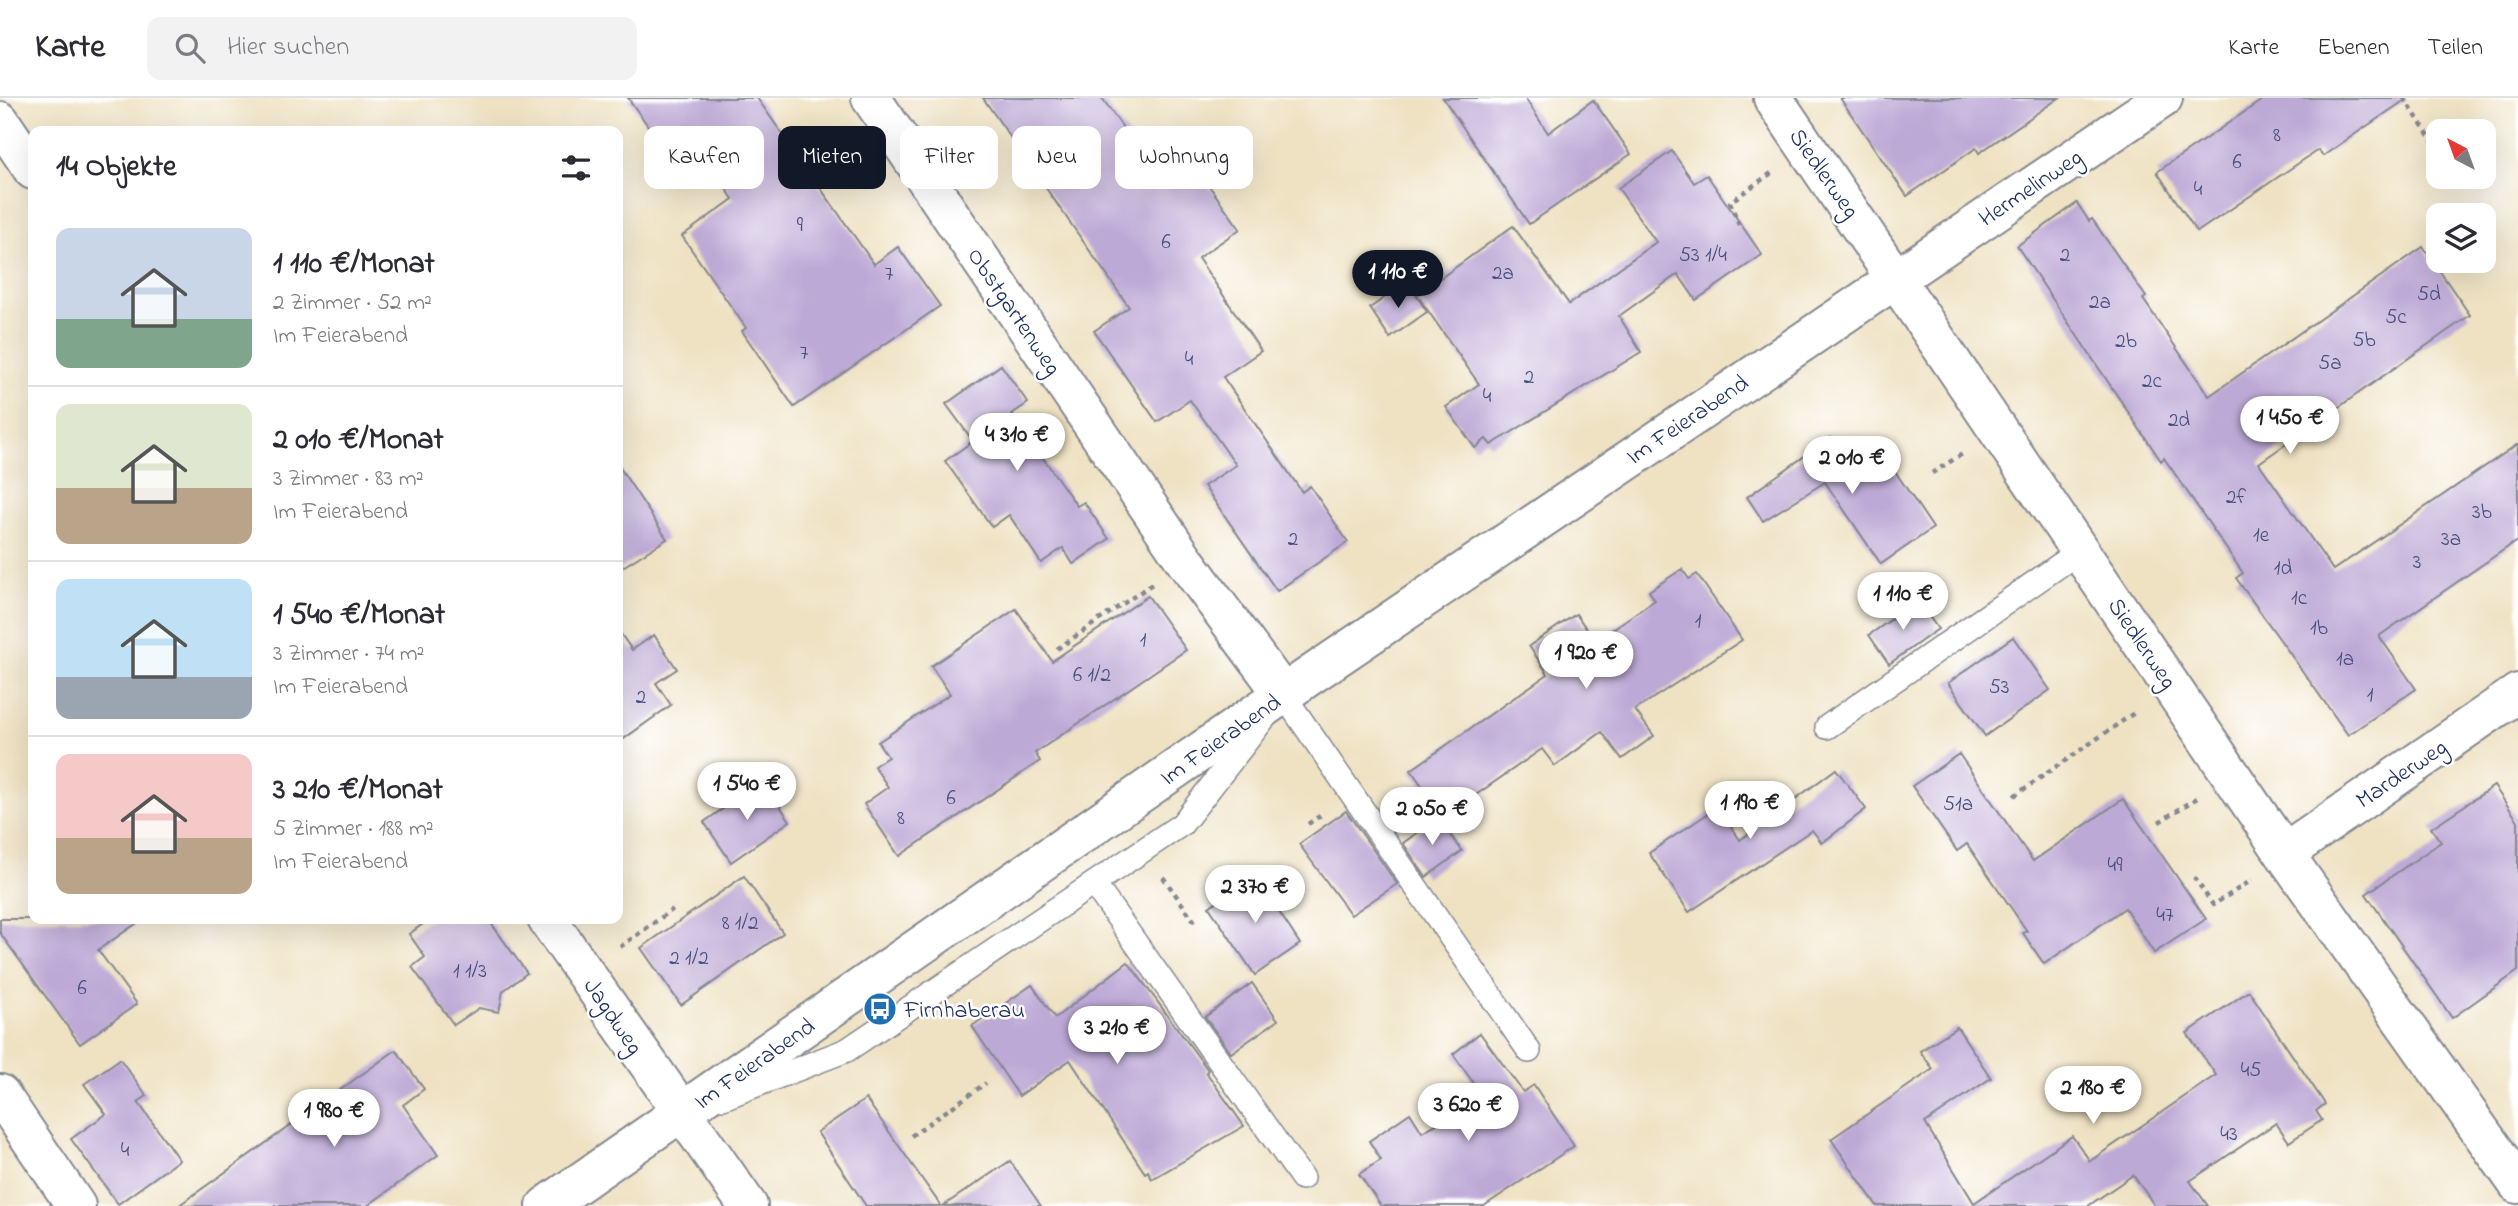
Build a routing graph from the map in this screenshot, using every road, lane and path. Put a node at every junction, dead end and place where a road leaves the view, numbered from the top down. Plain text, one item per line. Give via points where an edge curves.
1 (871, 98) edge
2 (1773, 98) edge
3 (2163, 98) edge
4 (2404, 98) edge
5 (0, 121) edge
6 (2426, 131) edge
7 (1807, 148) junction
8 (28, 163) edge
9 (1739, 225) dead end
10 (1896, 277) junction
11 (2080, 551) junction
12 (1186, 562) junction
13 (1058, 649) dead end
14 (2173, 686) junction
15 (2518, 693) edge
16 (1283, 694) junction
17 (1827, 727) dead end
18 (2014, 796) dead end
19 (1144, 850) junction
20 (2286, 856) junction
21 (2194, 877) dead end
22 (1094, 884) junction
23 (676, 906) dead end
24 (1195, 922) dead end
25 (550, 924) edge
26 (584, 973) junction
27 (1529, 1051) dead end
28 (986, 1083) dead end
29 (0, 1094) edge
30 (681, 1114) junction
31 (911, 1136) dead end
32 (1303, 1178) dead end
33 (2518, 1184) edge
34 (76, 1206) edge
35 (546, 1206) edge
36 (748, 1206) edge

1 - 12 street, Obstgartenweg
2 - 7 street, Siedlerweg
3 - 10 street, Hermelinweg
4 - 6 path
5 - 8 street
7 - 9 path via 1730,202
7 - 10 street, Siedlerweg
10 - 11 street, Siedlerweg
10 - 16 street, Im Feierabend
11 - 14 street, Siedlerweg
11 - 17 lane
12 - 13 path
12 - 16 street, Obstgartenweg
14 - 18 path
14 - 20 street, Siedlerweg
15 - 20 street, Marderweg
16 - 19 lane via 1182,824
16 - 27 lane
16 - 30 street, Im Feierabend
19 - 22 lane
19 - 24 path
20 - 21 path via 2213,905
20 - 33 street, Siedlerweg
22 - 30 lane via 847,1051
22 - 32 lane
23 - 26 path
25 - 26 street, Jagdweg
26 - 30 street, Jagdweg
28 - 31 path
29 - 34 street
30 - 35 street, Im Feierabend
30 - 36 street, Jagdweg

